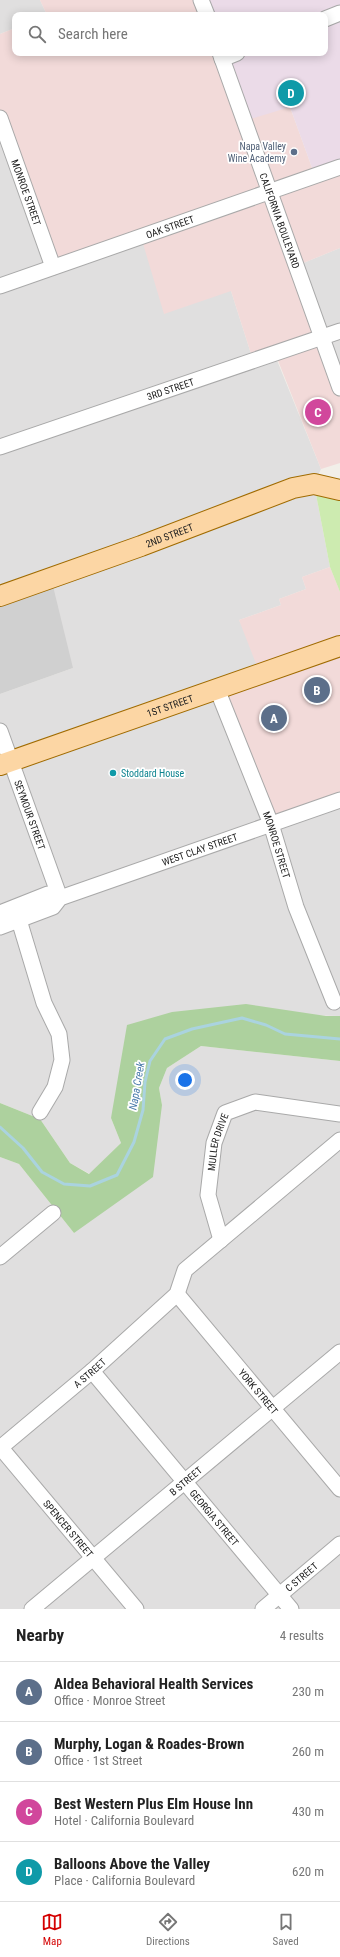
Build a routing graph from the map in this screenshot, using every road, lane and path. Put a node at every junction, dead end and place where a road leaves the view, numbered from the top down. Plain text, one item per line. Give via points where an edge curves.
1 (201, 0) edge
2 (205, 12) edge
3 (340, 13) edge
4 (328, 18) edge
5 (221, 56) edge
6 (1, 126) edge
7 (340, 167) edge
8 (270, 192) junction
9 (53, 267) junction
10 (0, 286) edge
11 (340, 331) edge
12 (321, 337) junction
13 (340, 388) edge
14 (0, 447) edge
15 (340, 490) edge
16 (0, 596) edge
17 (340, 646) edge
18 (217, 689) junction
19 (0, 731) edge
20 (5, 764) edge
21 (340, 800) edge
22 (271, 824) junction
23 (60, 898) junction
24 (0, 913) edge
25 (19, 920) junction
26 (0, 927) edge
27 (334, 1002) dead end
28 (40, 1112) dead end
29 (340, 1114) edge
30 (340, 1140) edge
31 (53, 1213) dead end
32 (221, 1240) junction
33 (0, 1257) edge
34 (177, 1294) junction
35 (340, 1352) edge
36 (92, 1371) junction
37 (272, 1408) junction
38 (0, 1448) edge
39 (184, 1482) junction
40 (340, 1489) edge
41 (340, 1544) edge
42 (93, 1558) junction
43 (280, 1595) junction
44 (32, 1609) edge
45 (136, 1609) edge
46 (263, 1609) edge
47 (291, 1609) edge

1 - 2 street
3 - 4 street
5 - 8 street, CALIFORNIA BOULEVARD
6 - 9 street, MONROE STREET
7 - 8 street, OAK STREET
8 - 9 street, OAK STREET
8 - 12 street, CALIFORNIA BOULEVARD
9 - 10 street, OAK STREET
11 - 12 street, 3RD STREET
12 - 13 street, CALIFORNIA BOULEVARD
12 - 14 street, 3RD STREET
15 - 16 main road, 2ND STREET via 314,484 293,488
17 - 18 main road, 1ST STREET
18 - 20 main road, 1ST STREET
18 - 22 street, MONROE STREET
19 - 20 street, SEYMOUR STREET
20 - 23 street, SEYMOUR STREET
21 - 22 street, WEST CLAY STREET
22 - 23 street, WEST CLAY STREET
22 - 27 street, MONROE STREET via 296,907
23 - 24 street, WEST CLAY STREET via 48,894
23 - 25 street, WEST CLAY STREET via 53,907
25 - 26 street, WEST CLAY STREET
25 - 28 street via 44,1003 59,1034 62,1060 55,1087
29 - 32 street, MULLER DRIVE via 255,1102 225,1113 214,1143 208,1195
30 - 32 street
31 - 33 street
32 - 34 street via 185,1270
34 - 36 street, A STREET
34 - 37 street, YORK STREET
35 - 37 street, B STREET
36 - 38 street, A STREET
36 - 39 street, GEORGIA STREET
37 - 39 street, B STREET
37 - 40 street, YORK STREET
38 - 42 street, SPENCER STREET
39 - 42 street, B STREET
39 - 43 street, GEORGIA STREET
41 - 43 street, C STREET
42 - 44 street, B STREET
42 - 45 street, SPENCER STREET
43 - 46 street, C STREET
43 - 47 street, GEORGIA STREET

